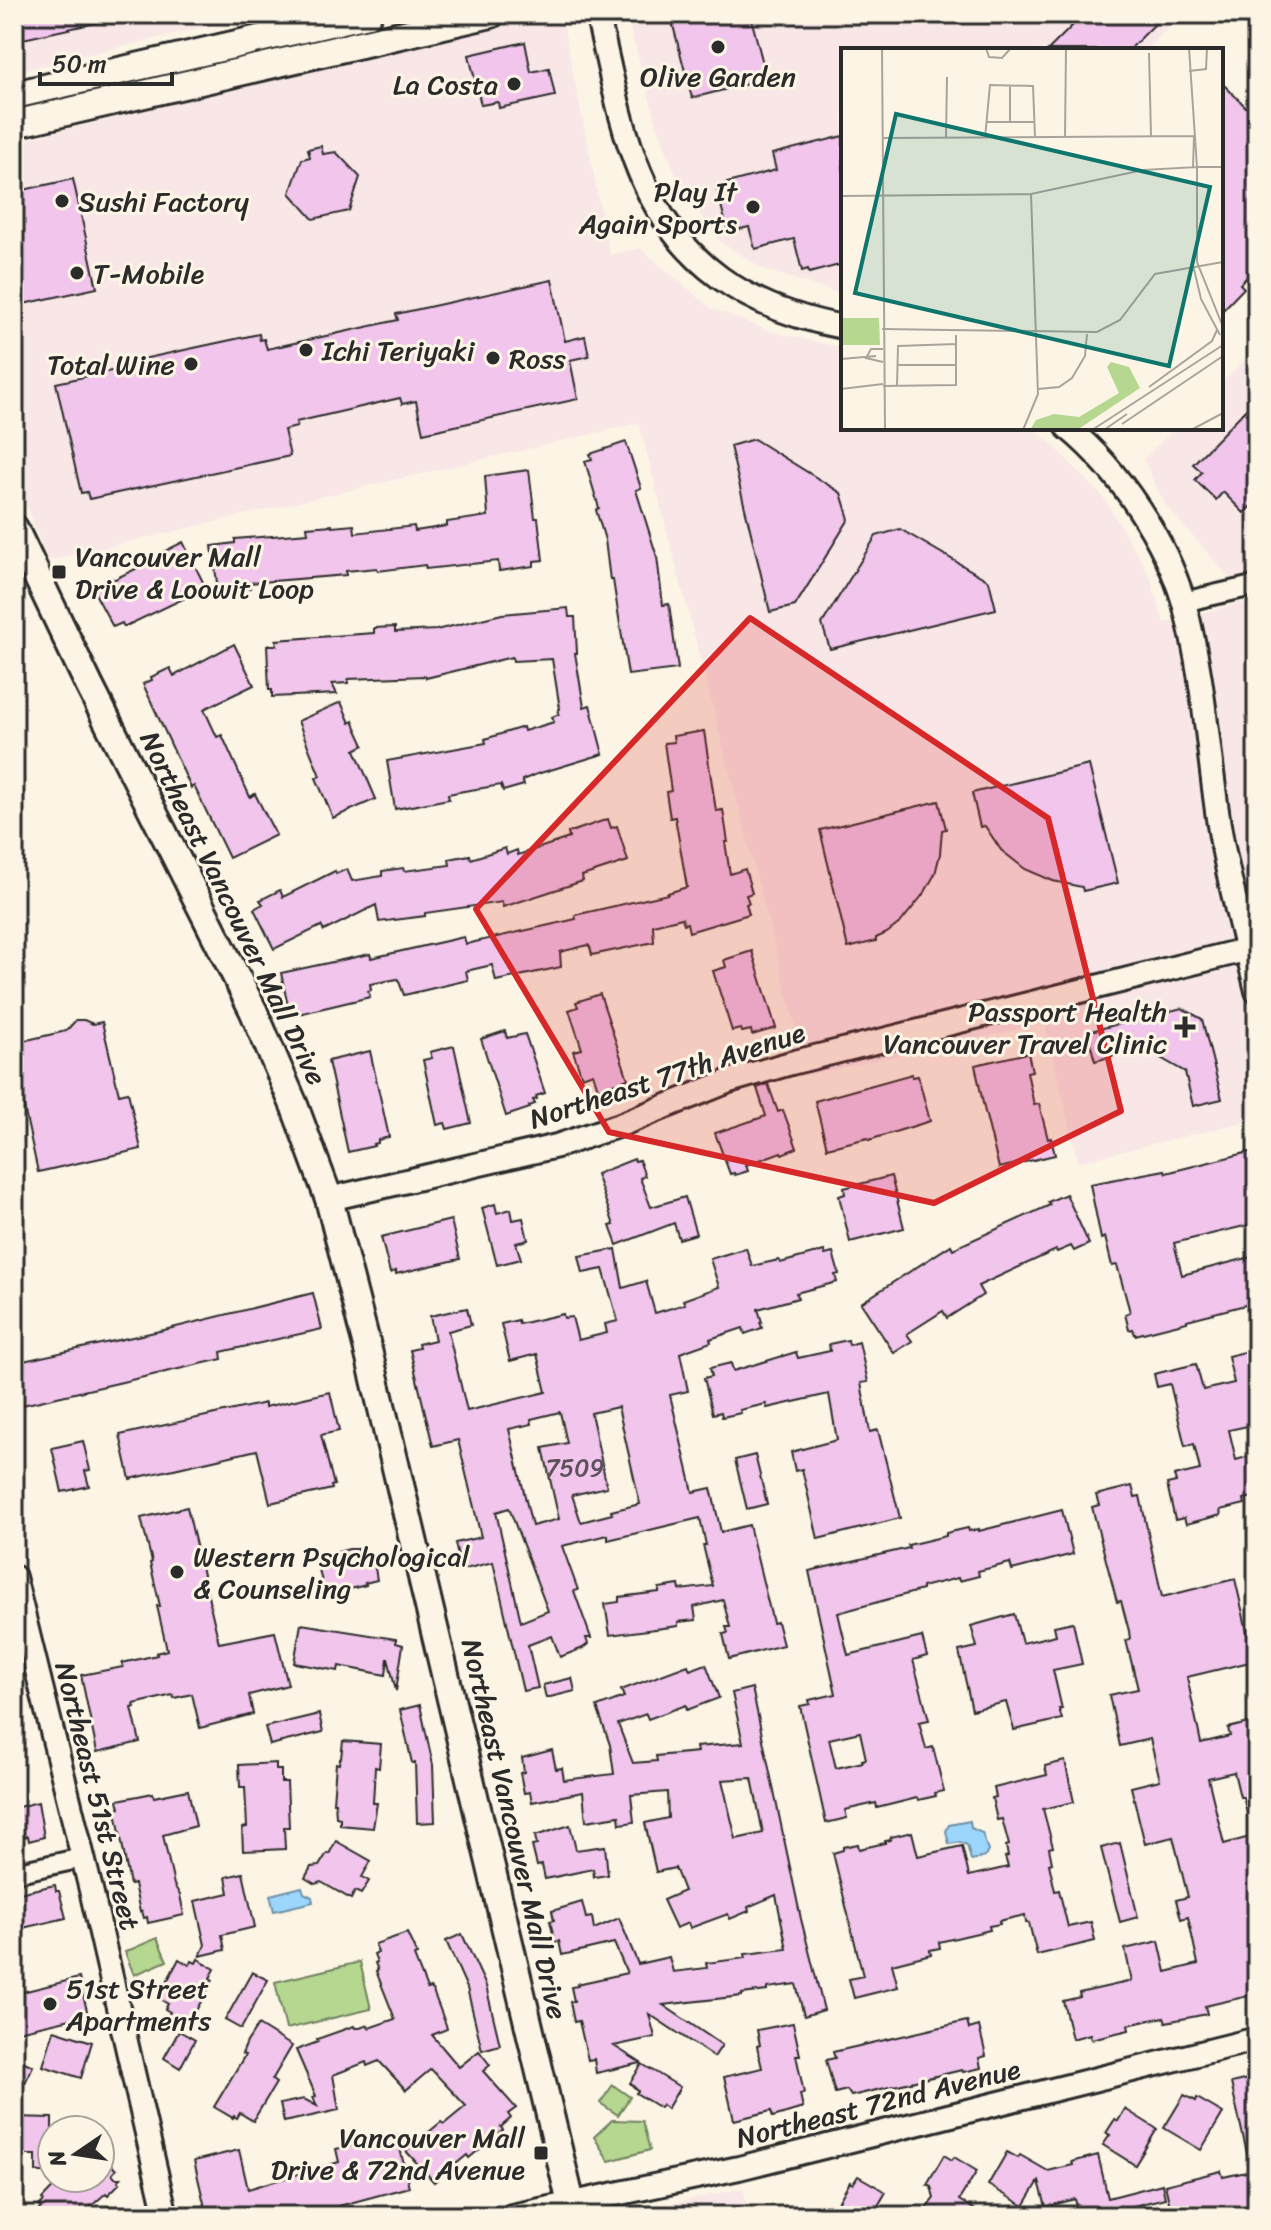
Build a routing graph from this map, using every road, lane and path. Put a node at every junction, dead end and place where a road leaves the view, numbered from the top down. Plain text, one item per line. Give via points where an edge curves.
1 (368, 14) edge
2 (491, 14) edge
3 (597, 14) edge
4 (14, 95) edge
5 (14, 124) edge
6 (841, 327) edge
7 (1070, 430) edge
8 (14, 528) edge
9 (1257, 585) edge
10 (1183, 602) junction
11 (1252, 949) edge
12 (1257, 991) edge
13 (329, 1199) junction
14 (15, 1588) edge
15 (82, 1858) junction
16 (14, 1873) edge
17 (1257, 2039) edge
18 (573, 2210) edge
19 (166, 2216) edge
20 (512, 2216) edge

1 - 4 main road
2 - 5 main road
3 - 6 street via 636,163 676,237 707,269 751,298 784,313
7 - 10 street via 1122,484 1157,538
8 - 13 main road, Northeast Vancouver Mall Drive via 253,1010
9 - 10 street
10 - 11 street via 1220,830
11 - 12 street
11 - 13 street, Northeast 77th Avenue via 791,1063 557,1146
13 - 18 main road, Northeast Vancouver Mall Drive
14 - 15 street, Northeast 51st Street
15 - 16 street
15 - 19 street, Northeast 51st Street
17 - 18 street, Northeast 72nd Avenue
18 - 20 street, Northeast 72nd Avenue

